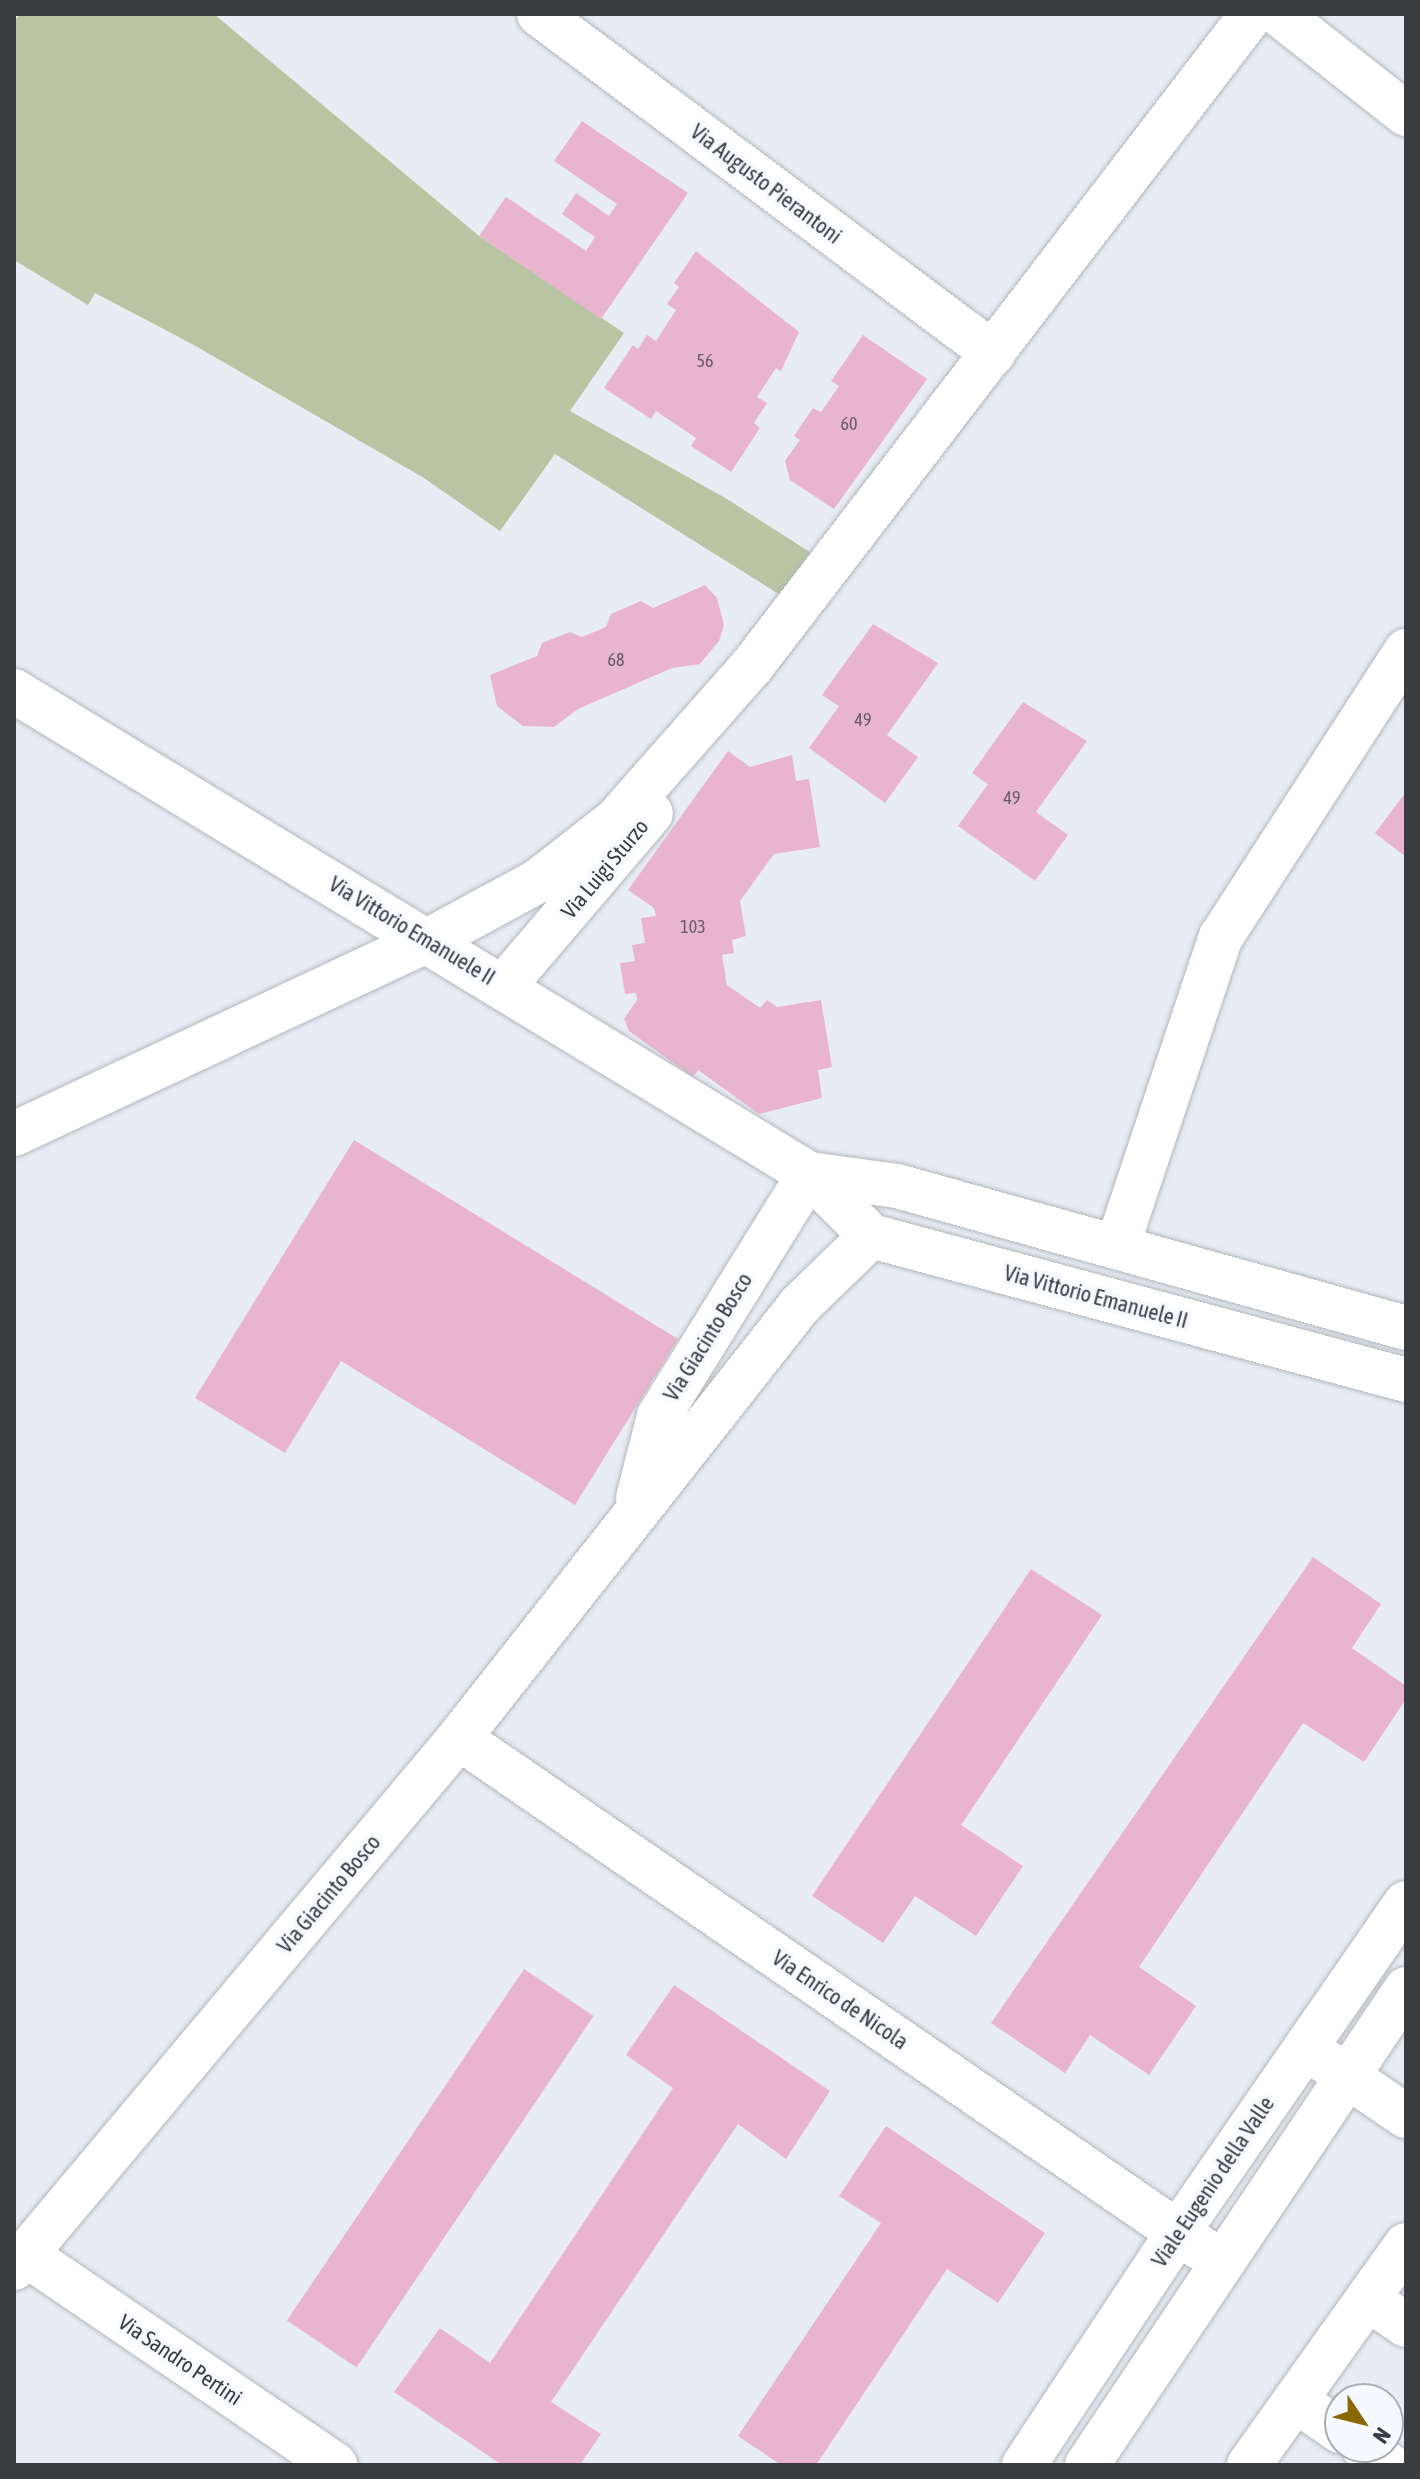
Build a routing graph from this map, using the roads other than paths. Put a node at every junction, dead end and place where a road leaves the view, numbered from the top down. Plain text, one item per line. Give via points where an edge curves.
1 (539, 14) edge
2 (1252, 14) edge
3 (1279, 14) edge
4 (1406, 114) edge
5 (993, 353) junction
6 (1406, 651) edge
7 (14, 691) edge
8 (691, 741) junction
9 (429, 940) junction
10 (503, 987) junction
11 (14, 1134) edge
12 (809, 1174) junction
13 (871, 1236) junction
14 (1117, 1247) junction
15 (1406, 1328) edge
16 (1406, 1380) edge
17 (634, 1511) junction
18 (459, 1738) junction
19 (1406, 1903) edge
20 (1406, 1989) edge
21 (1306, 2048) junction
22 (1347, 2075) junction
23 (1406, 2116) edge
24 (1178, 2232) junction
25 (1406, 2245) edge
26 (20, 2261) edge
27 (1221, 2262) junction
28 (1368, 2299) junction
29 (1406, 2325) edge
30 (1295, 2400) junction
31 (1324, 2420) edge
32 (335, 2465) edge
33 (1024, 2465) edge
34 (1087, 2465) edge
35 (1249, 2465) edge

1 - 5 street, Via Augusto Pierantoni
2 - 5 street
3 - 4 street
5 - 8 street
6 - 14 street via 1221,937
7 - 9 street, Via Vittorio Emanuele II
8 - 9 street via 616,820 538,881
8 - 10 street, Via Luigi Sturzo via 633,840
9 - 10 street, Via Vittorio Emanuele II
9 - 11 street
10 - 12 street, Via Vittorio Emanuele II
12 - 13 street, Via Vittorio Emanuele II
12 - 14 street, Via Vittorio Emanuele II via 897,1186
12 - 17 street, Via Giacinto Bosco via 659,1416
13 - 16 street, Via Vittorio Emanuele II
13 - 17 street, Via Giacinto Bosco via 800,1305
14 - 15 street, Via Vittorio Emanuele II
17 - 18 street, Via Giacinto Bosco
18 - 24 street, Via Enrico de Nicola
18 - 26 street, Via Giacinto Bosco
19 - 21 street, Viale Eugenio della Valle
20 - 22 street
21 - 22 street
21 - 24 street, Viale Eugenio della Valle
22 - 23 street
22 - 27 street
24 - 27 street, Via Enrico de Nicola
24 - 33 street, Viale Eugenio della Valle
25 - 28 street
26 - 32 street, Via Sandro Pertini
27 - 34 street
28 - 29 street
28 - 30 street
30 - 31 street
30 - 35 street

